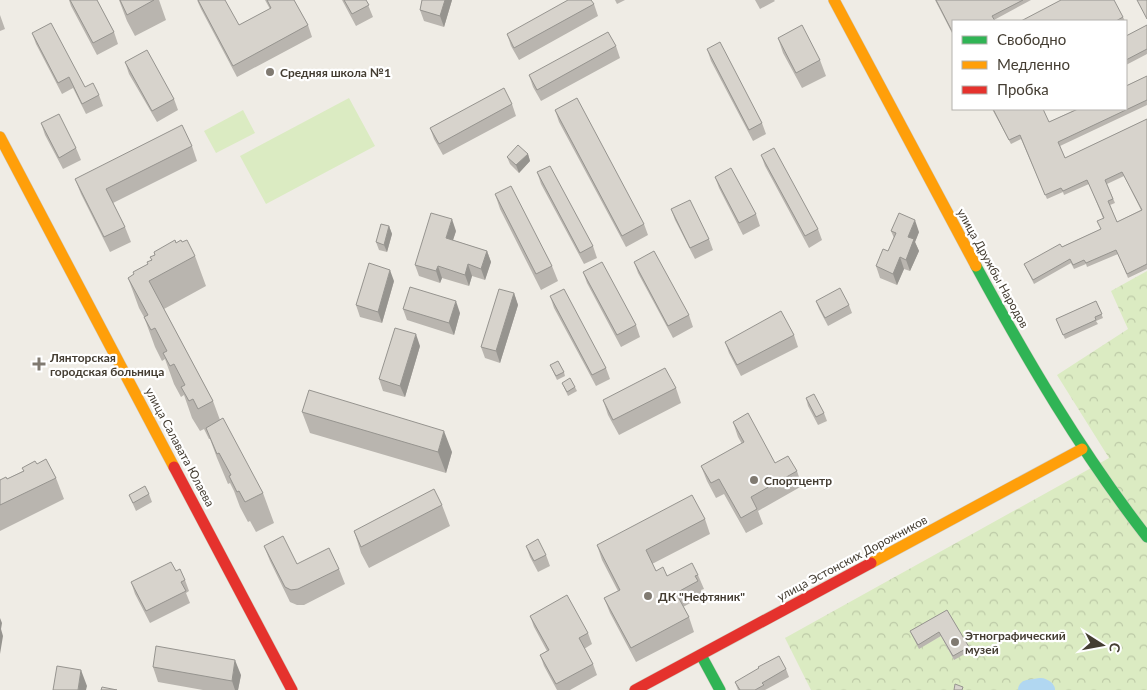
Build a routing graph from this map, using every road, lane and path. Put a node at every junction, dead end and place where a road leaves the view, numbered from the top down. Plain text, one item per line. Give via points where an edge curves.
1 (834, 0) edge
2 (0, 137) edge
3 (1082, 449) junction
4 (1147, 537) edge
5 (701, 655) junction
6 (292, 690) edge
7 (635, 690) edge
8 (720, 690) edge

1 - 3 main road, улица Дружбы Народов via 992,295
2 - 6 main road, улица Салавата Юлаева
3 - 4 main road, улица Дружбы Народов
3 - 5 main road, улица Эстонских Дорожников
5 - 7 main road, улица Эстонских Дорожников
5 - 8 main road

